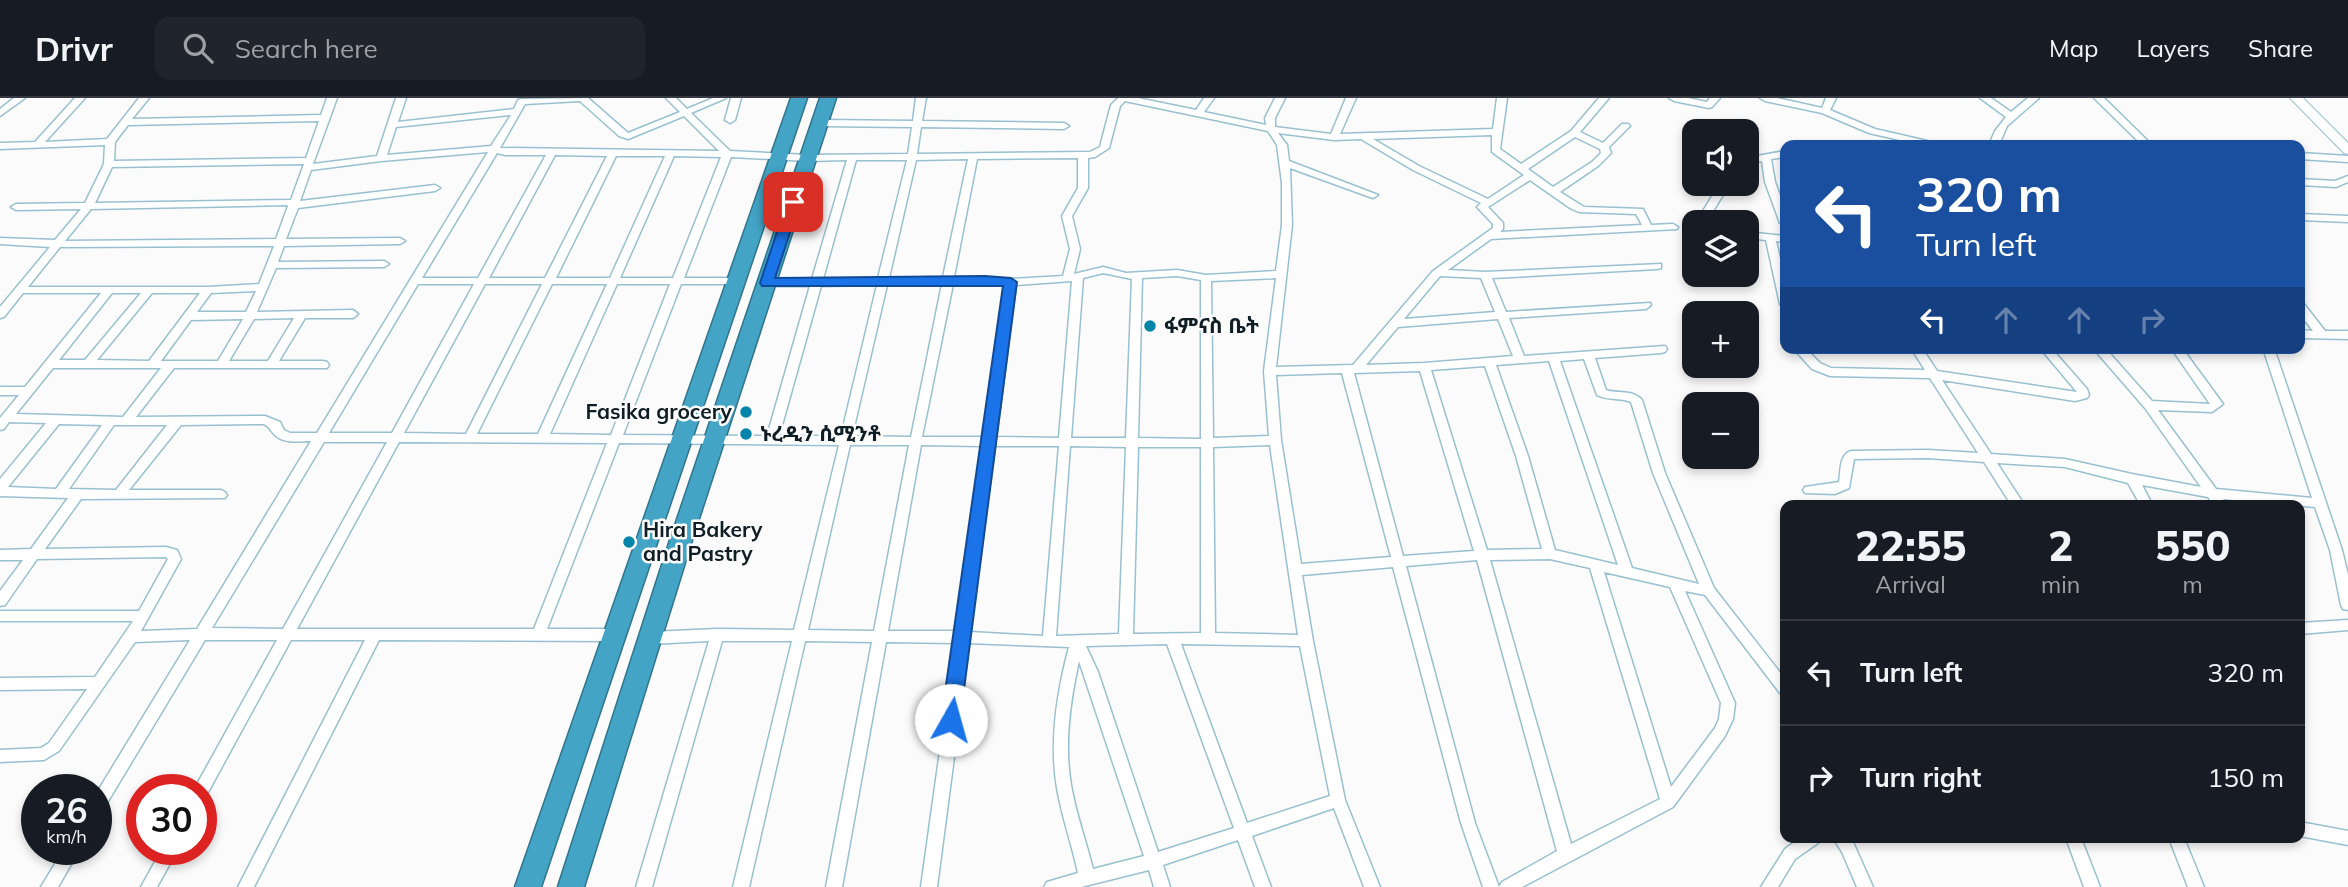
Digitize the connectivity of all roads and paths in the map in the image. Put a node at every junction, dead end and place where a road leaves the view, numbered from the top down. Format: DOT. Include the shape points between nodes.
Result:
graph roads {
  1 [pos="20,98"];
  2 [pos="80,98"];
  3 [pos="144,98"];
  4 [pos="332,98"];
  5 [pos="401,98"];
  6 [pos="583,98"];
  7 [pos="671,98"];
  8 [pos="721,98"];
  9 [pos="736,98"];
  10 [pos="799,98"];
  11 [pos="828,98"];
  12 [pos="921,98"];
  13 [pos="1124,98"];
  14 [pos="1209,98"];
  15 [pos="1280,98"];
  16 [pos="1351,98"];
  17 [pos="1502,98"];
  18 [pos="1604,98"];
  19 [pos="1674,98"];
  20 [pos="1715,98"];
  21 [pos="1765,98"];
  22 [pos="1831,98"];
  23 [pos="1985,98"];
  24 [pos="2035,98"];
  25 [pos="2099,98"];
  26 [pos="2296,98"];
  27 [pos="1146,100"];
  28 [pos="519,104"];
  29 [pos="1825,111"];
  30 [pos="1200,112"];
  31 [pos="0,113"];
  32 [pos="688,113"];
  33 [pos="2011,116"];
  34 [pos="325,118"];
  35 [pos="730,120"];
  36 [pos="125,122"];
  37 [pos="820,123"];
  38 [pos="393,125"];
  39 [pos="916,125"];
  40 [pos="1064,126"];
  41 [pos="1625,126"];
  42 [pos="1271,129"];
  43 [pos="1872,131"];
  44 [pos="1499,132"];
  45 [pos="1574,133"];
  46 [pos="1334,137"];
  47 [pos="1364,138"];
  48 [pos="1875,140"];
  49 [pos="1911,140"];
  50 [pos="1997,140"];
  51 [pos="2142,140"];
  52 [pos="110,142"];
  53 [pos="39,143"];
  54 [pos="0,146"];
  55 [pos="1604,147"];
  56 [pos="495,149"];
  57 [pos="2348,150"];
  58 [pos="552,153"];
  59 [pos="612,153"];
  60 [pos="671,153"];
  61 [pos="727,154"];
  62 [pos="1083,155"];
  63 [pos="1780,155"];
  64 [pos="780,156"];
  65 [pos="2305,156"];
  66 [pos="912,157"];
  67 [pos="973,157"];
  68 [pos="1766,157"];
  69 [pos="381,158"];
  70 [pos="808,158"];
  71 [pos="852,158"];
  72 [pos="1759,158"];
  73 [pos="2348,159"];
  74 [pos="1286,163"];
  75 [pos="110,164"];
  76 [pos="308,164"];
  77 [pos="1525,173"];
  78 [pos="2344,181"];
  79 [pos="2305,182"];
  80 [pos="435,188"];
  81 [pos="1553,192"];
  82 [pos="1373,195"];
  83 [pos="2348,195"];
  84 [pos="1489,203"];
  85 [pos="89,205"];
  86 [pos="295,205"];
  87 [pos="16,207"];
  88 [pos="1780,209"];
  89 [pos="2305,217"];
  90 [pos="2348,219"];
  91 [pos="1673,227"];
  92 [pos="1648,228"];
  93 [pos="1489,236"];
  94 [pos="1759,236"];
  95 [pos="1770,237"];
  96 [pos="1780,238"];
  97 [pos="0,241"];
  98 [pos="400,241"];
  99 [pos="61,242"];
  100 [pos="281,242"];
  101 [pos="384,264"];
  102 [pos="272,265"];
  103 [pos="1657,266"];
  104 [pos="1437,273"];
  105 [pos="1280,274"];
  106 [pos="1485,275"];
  107 [pos="1137,276"];
  108 [pos="1072,277"];
  109 [pos="1206,278"];
  110 [pos="415,281"];
  111 [pos="736,281"];
  112 [pos="950,281"];
  113 [pos="480,282"];
  114 [pos="547,282"];
  115 [pos="613,282"];
  116 [pos="677,282"];
  117 [pos="882,282"];
  118 [pos="1011,282"];
  119 [pos="1780,282"];
  120 [pos="766,283"];
  121 [pos="815,283"];
  122 [pos="262,287"];
  123 [pos="110,289"];
  124 [pos="150,289"];
  125 [pos="20,290"];
  126 [pos="208,290"];
  127 [pos="1646,305"];
  128 [pos="2305,313"];
  129 [pos="0,314"];
  130 [pos="353,314"];
  131 [pos="187,316"];
  132 [pos="250,316"];
  133 [pos="301,316"];
  134 [pos="1501,316"];
  135 [pos="1396,323"];
  136 [pos="2305,334"];
  137 [pos="2322,334"];
  138 [pos="2348,335"];
  139 [pos="1661,349"];
  140 [pos="1588,354"];
  141 [pos="1804,354"];
  142 [pos="1920,354"];
  143 [pos="2050,354"];
  144 [pos="2103,354"];
  145 [pos="2180,354"];
  146 [pos="2270,354"];
  147 [pos="1553,357"];
  148 [pos="1520,359"];
  149 [pos="1489,361"];
  150 [pos="50,364"];
  151 [pos="88,364"];
  152 [pos="152,364"];
  153 [pos="170,365"];
  154 [pos="221,365"];
  155 [pos="271,365"];
  156 [pos="323,365"];
  157 [pos="1424,367"];
  158 [pos="1351,370"];
  159 [pos="1270,372"];
  160 [pos="1932,374"];
  161 [pos="0,391"];
  162 [pos="27,391"];
  163 [pos="2149,405"];
  164 [pos="55,420"];
  165 [pos="111,421"];
  166 [pos="126,421"];
  167 [pos="177,421"];
  168 [pos="3,422"];
  169 [pos="320,437"];
  170 [pos="543,438"];
  171 [pos="615,438"];
  172 [pos="394,439"];
  173 [pos="469,439"];
  174 [pos="772,439"];
  175 [pos="916,439"];
  176 [pos="682,440"];
  177 [pos="716,440"];
  178 [pos="845,440"];
  179 [pos="1275,440"];
  180 [pos="988,442"];
  181 [pos="1066,442"];
  182 [pos="1132,442"];
  183 [pos="1206,443"];
  184 [pos="1986,457"];
  185 [pos="2132,480"];
  186 [pos="1809,490"];
  187 [pos="2,493"];
  188 [pos="59,493"];
  189 [pos="78,494"];
  190 [pos="119,494"];
  191 [pos="221,495"];
  192 [pos="2015,500"];
  193 [pos="2144,500"];
  194 [pos="2218,500"];
  195 [pos="2305,503"];
  196 [pos="2319,503"];
  197 [pos="2342,552"];
  198 [pos="1550,554"];
  199 [pos="0,555"];
  200 [pos="1482,555"];
  201 [pos="32,556"];
  202 [pos="1396,562"];
  203 [pos="1596,566"];
  204 [pos="1295,570"];
  205 [pos="1627,572"];
  206 [pos="1676,584"];
  207 [pos="1709,591"];
  208 [pos="0,601"];
  209 [pos="2348,606"];
  210 [pos="0,616"];
  211 [pos="144,616"];
  212 [pos="2348,625"];
  213 [pos="2305,629"];
  214 [pos="287,633"];
  215 [pos="202,634"];
  216 [pos="375,634"];
  217 [pos="538,635"];
  218 [pos="613,635"];
  219 [pos="717,635"];
  220 [pos="798,636"];
  221 [pos="131,637"];
  222 [pos="961,637"];
  223 [pos="650,638"];
  224 [pos="880,638"];
  225 [pos="1126,638"];
  226 [pos="1172,638"];
  227 [pos="1208,639"];
  228 [pos="1306,641"];
  229 [pos="1049,642"];
  230 [pos="1077,642"];
  231 [pos="97,683"];
  232 [pos="1780,683"];
  233 [pos="0,684"];
  234 [pos="0,756"];
  235 [pos="210,774"];
  236 [pos="112,782"];
  237 [pos="1338,800"];
  238 [pos="1668,803"];
  239 [pos="2305,830"];
  240 [pos="1243,831"];
  241 [pos="2348,838"];
  242 [pos="1806,843"];
  243 [pos="1844,843"];
  244 [pos="2075,843"];
  245 [pos="2178,843"];
  246 [pos="1566,854"];
  247 [pos="1154,861"];
  248 [pos="62,865"];
  249 [pos="161,865"];
  250 [pos="1087,877"];
  251 [pos="49,887"];
  252 [pos="149,887"];
  253 [pos="246,887"];
  254 [pos="528,887"];
  255 [pos="571,887"];
  256 [pos="644,887"];
  257 [pos="741,887"];
  258 [pos="834,887"];
  259 [pos="929,887"];
  260 [pos="1052,887"];
  261 [pos="1162,887"];
  262 [pos="1263,887"];
  263 [pos="1372,887"];
  264 [pos="1491,887"];
  265 [pos="1507,887"];
  266 [pos="1769,887"];
  267 [pos="1865,887"];
  268 [pos="2092,887"];
  269 [pos="2196,887"];
  1 -- 31 [label="street"];
  2 -- 53 [label="street"];
  3 -- 36 [label="street"];
  4 -- 34 [label="street"];
  5 -- 38 [label="street"];
  6 -- 28 [label="street"];
  6 -- 32 [label="street" via="628,136"];
  7 -- 32 [label="street"];
  8 -- 32 [label="street"];
  9 -- 35 [label="street"];
  10 -- 64 [label="highway"];
  11 -- 37 [label="highway"];
  12 -- 39 [label="street"];
  13 -- 27 [label="street"];
  13 -- 62 [label="street" via="1116,105 1104,148"];
  14 -- 30 [label="street"];
  15 -- 42 [label="street" via="1270,118"];
  16 -- 46 [label="street"];
  17 -- 44 [label="street"];
  18 -- 45 [label="street"];
  19 -- 20 [label="street" via="1709,105"];
  21 -- 29 [label="street"];
  22 -- 29 [label="street"];
  23 -- 33 [label="street"];
  24 -- 33 [label="street"];
  25 -- 51 [label="street"];
  26 -- 57 [label="street"];
  27 -- 30 [label="street"];
  28 -- 38 [label="street"];
  28 -- 56 [label="street"];
  29 -- 43 [label="street"];
  30 -- 42 [label="street"];
  32 -- 61 [label="street"];
  33 -- 50 [label="street"];
  34 -- 36 [label="street"];
  34 -- 76 [label="street"];
  36 -- 52 [label="street"];
  37 -- 39 [label="street"];
  37 -- 70 [label="highway"];
  38 -- 69 [label="street"];
  39 -- 40 [label="street"];
  39 -- 66 [label="street"];
  41 -- 55 [label="street"];
  42 -- 46 [label="street"];
  42 -- 74 [label="street" via="1282,145"];
  43 -- 48 [label="street"];
  43 -- 49 [label="street"];
  44 -- 47 [label="street"];
  44 -- 77 [label="street" via="1495,150"];
  45 -- 55 [label="street"];
  45 -- 77 [label="street"];
  46 -- 47 [label="street"];
  47 -- 84 [label="street"];
  52 -- 53 [label="street"];
  52 -- 75 [label="street"];
  53 -- 54 [label="street"];
  55 -- 81 [label="street" via="1606,153 1595,164"];
  56 -- 58 [label="street"];
  56 -- 69 [label="street"];
  56 -- 110 [label="street"];
  58 -- 59 [label="street"];
  58 -- 113 [label="street"];
  59 -- 60 [label="street"];
  59 -- 114 [label="street"];
  60 -- 61 [label="street"];
  60 -- 115 [label="street"];
  61 -- 64 [label="street"];
  61 -- 116 [label="street"];
  62 -- 67 [label="street"];
  62 -- 108 [label="street" via="1083,188 1067,216 1075,249"];
  63 -- 68 [label="street"];
  64 -- 70 [label="street"];
  64 -- 111 [label="highway"];
  65 -- 73 [label="street"];
  66 -- 67 [label="street"];
  66 -- 71 [label="street"];
  66 -- 117 [label="street"];
  67 -- 112 [label="street"];
  68 -- 72 [label="street"];
  68 -- 88 [label="street"];
  69 -- 76 [label="street"];
  70 -- 71 [label="street"];
  70 -- 120 [label="highway"];
  71 -- 121 [label="street"];
  74 -- 82 [label="street"];
  74 -- 105 [label="street" via="1287,225"];
  75 -- 76 [label="street"];
  75 -- 85 [label="street"];
  76 -- 86 [label="street"];
  77 -- 81 [label="street"];
  77 -- 84 [label="street"];
  78 -- 79 [label="street"];
  78 -- 83 [label="street"];
  80 -- 86 [label="street"];
  81 -- 92 [label="street" via="1583,210 1639,211"];
  84 -- 93 [label="street" via="1482,209 1498,229"];
  85 -- 86 [label="street"];
  85 -- 87 [label="street"];
  85 -- 99 [label="street"];
  86 -- 100 [label="street"];
  89 -- 90 [label="street"];
  91 -- 92 [label="street"];
  92 -- 93 [label="street"];
  93 -- 104 [label="street"];
  94 -- 95 [label="street"];
  95 -- 96 [label="street"];
  95 -- 119 [label="street"];
  97 -- 99 [label="street"];
  98 -- 100 [label="street"];
  99 -- 100 [label="street"];
  99 -- 125 [label="street"];
  100 -- 102 [label="street"];
  101 -- 102 [label="street"];
  102 -- 122 [label="street"];
  103 -- 106 [label="street"];
  104 -- 106 [label="street"];
  104 -- 135 [label="street"];
  105 -- 109 [label="street"];
  105 -- 159 [label="street"];
  106 -- 134 [label="street"];
  107 -- 108 [label="street" via="1103,270"];
  107 -- 109 [label="street" via="1177,273"];
  107 -- 182 [label="street"];
  108 -- 118 [label="street"];
  108 -- 181 [label="street"];
  109 -- 183 [label="street"];
  110 -- 113 [label="street"];
  110 -- 169 [label="street"];
  111 -- 116 [label="street"];
  111 -- 176 [label="highway"];
  112 -- 117 [label="street"];
  112 -- 118 [label="street"];
  112 -- 175 [label="street"];
  113 -- 114 [label="street"];
  113 -- 172 [label="street"];
  114 -- 115 [label="street"];
  114 -- 173 [label="street"];
  115 -- 116 [label="street"];
  115 -- 170 [label="street"];
  116 -- 171 [label="street"];
  117 -- 121 [label="street"];
  117 -- 178 [label="street"];
  118 -- 180 [label="street"];
  120 -- 121 [label="street"];
  120 -- 177 [label="highway"];
  121 -- 174 [label="street"];
  122 -- 126 [label="street"];
  122 -- 132 [label="street"];
  123 -- 124 [label="street"];
  123 -- 125 [label="street"];
  123 -- 150 [label="street"];
  124 -- 126 [label="street"];
  124 -- 151 [label="street"];
  125 -- 129 [label="street"];
  126 -- 131 [label="street"];
  127 -- 134 [label="street"];
  128 -- 137 [label="street"];
  130 -- 133 [label="street"];
  131 -- 132 [label="street"];
  131 -- 152 [label="street"];
  132 -- 133 [label="street"];
  132 -- 154 [label="street"];
  133 -- 155 [label="street"];
  134 -- 135 [label="street"];
  134 -- 148 [label="street"];
  135 -- 158 [label="street"];
  136 -- 137 [label="street"];
  137 -- 138 [label="street"];
  139 -- 140 [label="street"];
  140 -- 147 [label="street"];
  140 -- 207 [label="street" via="1601,391 1636,400 1659,473"];
  141 -- 160 [label="street" via="1830,372"];
  142 -- 160 [label="street"];
  143 -- 160 [label="street" via="2083,395"];
  144 -- 163 [label="street"];
  145 -- 163 [label="street" via="2217,404 2212,408"];
  146 -- 196 [label="street"];
  147 -- 148 [label="street"];
  147 -- 205 [label="street"];
  148 -- 149 [label="street"];
  149 -- 157 [label="street"];
  149 -- 198 [label="street"];
  150 -- 151 [label="street"];
  150 -- 162 [label="street"];
  151 -- 152 [label="street"];
  152 -- 153 [label="street"];
  153 -- 154 [label="street"];
  153 -- 166 [label="street"];
  154 -- 155 [label="street"];
  155 -- 156 [label="street"];
  157 -- 158 [label="street"];
  157 -- 200 [label="street"];
  158 -- 159 [label="street"];
  158 -- 202 [label="street"];
  159 -- 179 [label="street"];
  160 -- 184 [label="street"];
  161 -- 162 [label="street"];
  162 -- 168 [label="street"];
  163 -- 194 [label="street"];
  164 -- 165 [label="street"];
  164 -- 168 [label="street"];
  164 -- 187 [label="street"];
  165 -- 166 [label="street"];
  165 -- 188 [label="street"];
  166 -- 167 [label="street"];
  167 -- 169 [label="street" via="265,421 289,437"];
  167 -- 190 [label="street"];
  169 -- 172 [label="street"];
  169 -- 215 [label="street"];
  170 -- 171 [label="street"];
  170 -- 173 [label="street"];
  171 -- 176 [label="street"];
  171 -- 217 [label="street"];
  172 -- 173 [label="street"];
  172 -- 214 [label="street"];
  174 -- 177 [label="street"];
  174 -- 178 [label="street"];
  175 -- 178 [label="street"];
  175 -- 180 [label="street"];
  175 -- 224 [label="street"];
  176 -- 177 [label="street"];
  176 -- 218 [label="highway"];
  177 -- 223 [label="highway"];
  178 -- 220 [label="street"];
  179 -- 183 [label="street"];
  179 -- 204 [label="street"];
  180 -- 181 [label="street"];
  180 -- 222 [label="street"];
  181 -- 182 [label="street"];
  181 -- 229 [label="street"];
  182 -- 183 [label="street"];
  182 -- 225 [label="street"];
  183 -- 227 [label="street"];
  184 -- 185 [label="street" via="2065,463"];
  184 -- 186 [label="street" via="1858,453 1848,458 1845,485"];
  184 -- 192 [label="street"];
  185 -- 193 [label="street"];
  185 -- 194 [label="street"];
  187 -- 188 [label="street"];
  188 -- 189 [label="street"];
  189 -- 190 [label="street"];
  189 -- 201 [label="street"];
  190 -- 191 [label="street"];
  195 -- 196 [label="street"];
  196 -- 197 [label="street"];
  197 -- 209 [label="street"];
  198 -- 200 [label="street"];
  198 -- 203 [label="street"];
  199 -- 201 [label="street"];
  200 -- 202 [label="street"];
  200 -- 246 [label="street"];
  201 -- 208 [label="street"];
  201 -- 211 [label="street" via="172,554 175,558"];
  202 -- 204 [label="street"];
  202 -- 264 [label="street" via="1468,823"];
  203 -- 205 [label="street"];
  203 -- 238 [label="street"];
  204 -- 228 [label="street"];
  205 -- 206 [label="street"];
  206 -- 207 [label="street"];
  206 -- 238 [label="street" via="1728,703 1720,732"];
  207 -- 232 [label="street"];
  210 -- 211 [label="street"];
  211 -- 221 [label="street"];
  212 -- 213 [label="street"];
  214 -- 215 [label="street"];
  214 -- 216 [label="street"];
  214 -- 235 [label="street"];
  215 -- 221 [label="street"];
  215 -- 236 [label="street"];
  216 -- 217 [label="street"];
  216 -- 253 [label="street"];
  217 -- 218 [label="street"];
  218 -- 254 [label="highway"];
  219 -- 220 [label="street"];
  219 -- 223 [label="street"];
  219 -- 256 [label="street"];
  220 -- 224 [label="street"];
  220 -- 257 [label="street"];
  221 -- 231 [label="street"];
  222 -- 224 [label="street"];
  222 -- 229 [label="street"];
  222 -- 259 [label="street"];
  223 -- 255 [label="highway"];
  224 -- 258 [label="street"];
  225 -- 226 [label="street"];
  225 -- 230 [label="street"];
  226 -- 227 [label="street"];
  226 -- 240 [label="street"];
  227 -- 228 [label="street"];
  228 -- 237 [label="street"];
  229 -- 230 [label="street"];
  230 -- 247 [label="street" via="1091,671"];
  230 -- 250 [label="street" via="1067,679 1064,785"];
  231 -- 233 [label="street"];
  231 -- 234 [label="street" via="54,747 44,754"];
  237 -- 240 [label="street"];
  237 -- 263 [label="street"];
  238 -- 246 [label="street"];
  239 -- 241 [label="street"];
  240 -- 247 [label="street"];
  240 -- 262 [label="street"];
  242 -- 266 [label="street" via="1790,854"];
  243 -- 267 [label="street"];
  244 -- 268 [label="street"];
  245 -- 269 [label="street"];
  246 -- 265 [label="street"];
  247 -- 250 [label="street"];
  247 -- 261 [label="street"];
  248 -- 251 [label="street"];
  249 -- 252 [label="street"];
  250 -- 260 [label="street"];
}
